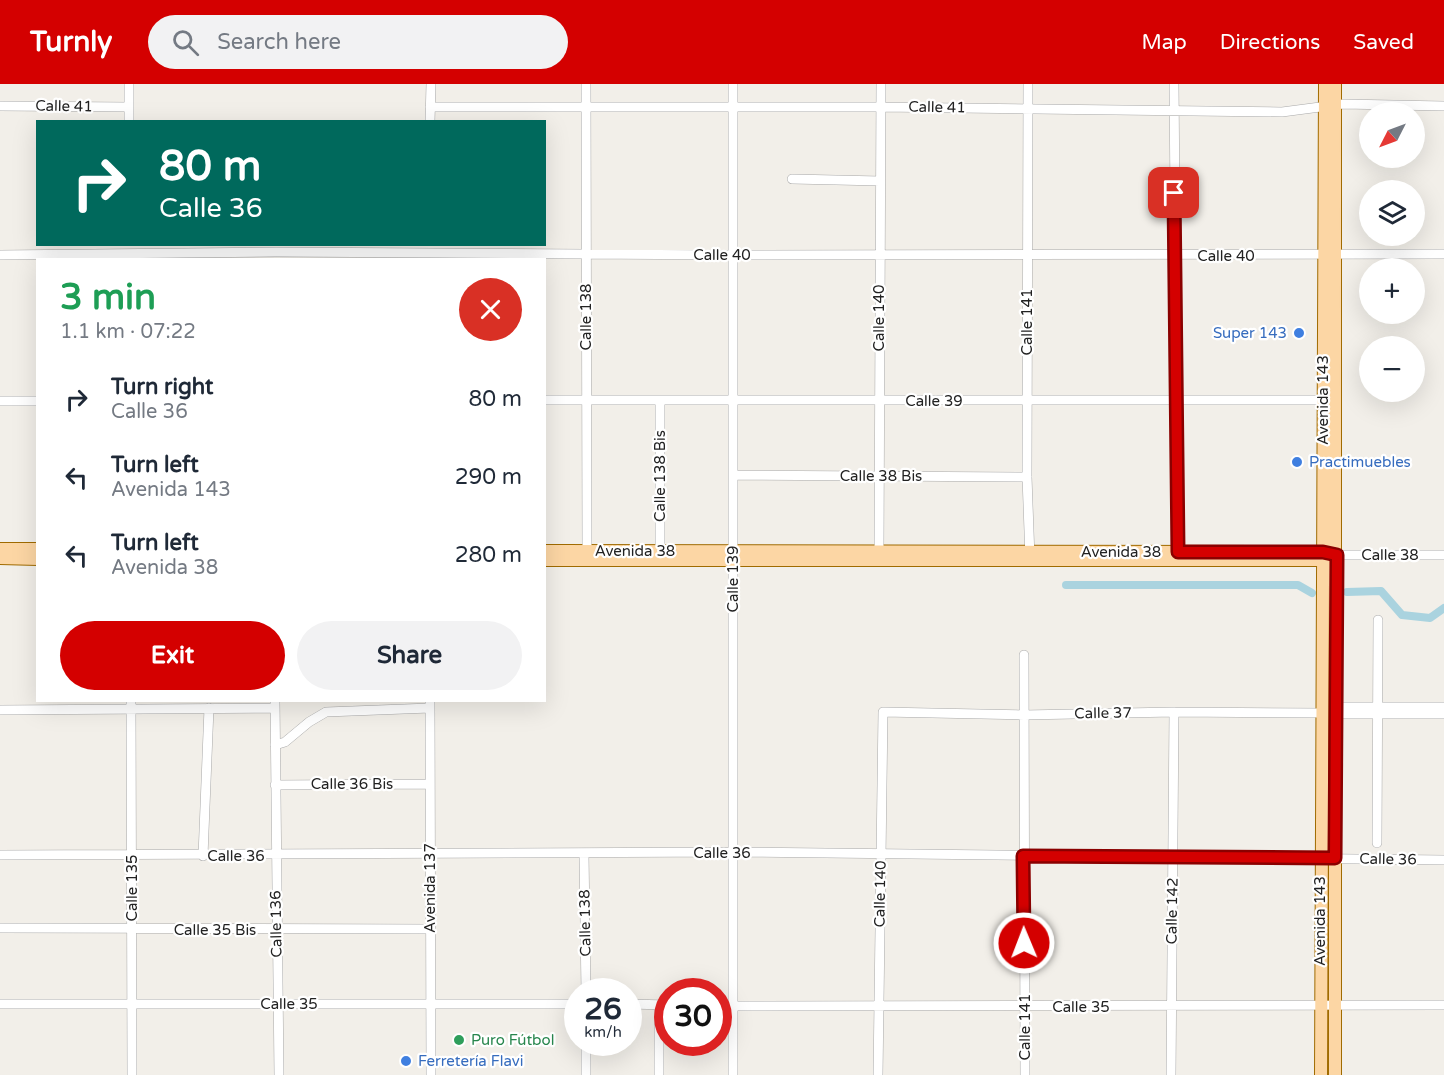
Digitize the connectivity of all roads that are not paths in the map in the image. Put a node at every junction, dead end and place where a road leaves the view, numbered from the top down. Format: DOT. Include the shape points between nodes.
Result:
graph roads {
  1 [pos="129,84"];
  2 [pos="431,84"];
  3 [pos="586,84"];
  4 [pos="733,84"];
  5 [pos="881,84"];
  6 [pos="1028,84"];
  7 [pos="1174,84"];
  8 [pos="1324,84"];
  9 [pos="1335,84"];
  10 [pos="1330,105"];
  11 [pos="0,106"];
  12 [pos="586,106"];
  13 [pos="1444,106"];
  14 [pos="129,107"];
  15 [pos="430,107"];
  16 [pos="881,107"];
  17 [pos="734,108"];
  18 [pos="1028,109"];
  19 [pos="1174,110"];
  20 [pos="129,120"];
  21 [pos="430,120"];
  22 [pos="792,179"];
  23 [pos="880,181"];
  24 [pos="129,252"];
  25 [pos="431,253"];
  26 [pos="586,254"];
  27 [pos="1444,254"];
  28 [pos="0,255"];
  29 [pos="733,255"];
  30 [pos="879,255"];
  31 [pos="1028,255"];
  32 [pos="277,256"];
  33 [pos="1174,256"];
  34 [pos="1330,256"];
  35 [pos="57,257"];
  36 [pos="585,399"];
  37 [pos="546,400"];
  38 [pos="734,400"];
  39 [pos="1323,400"];
  40 [pos="0,401"];
  41 [pos="36,401"];
  42 [pos="660,401"];
  43 [pos="879,401"];
  44 [pos="1027,401"];
  45 [pos="1174,402"];
  46 [pos="734,475"];
  47 [pos="879,475"];
  48 [pos="1027,477"];
  49 [pos="0,549"];
  50 [pos="36,549"];
  51 [pos="546,551"];
  52 [pos="587,551"];
  53 [pos="660,551"];
  54 [pos="879,551"];
  55 [pos="1178,552"];
  56 [pos="1337,555"];
  57 [pos="1444,555"];
  58 [pos="733,556"];
  59 [pos="1030,556"];
  60 [pos="1322,556"];
  61 [pos="0,558"];
  62 [pos="36,559"];
  63 [pos="546,560"];
  64 [pos="1378,620"];
  65 [pos="1024,655"];
  66 [pos="131,704"];
  67 [pos="275,704"];
  68 [pos="430,704"];
  69 [pos="1444,707"];
  70 [pos="209,708"];
  71 [pos="0,710"];
  72 [pos="1376,711"];
  73 [pos="884,712"];
  74 [pos="1174,712"];
  75 [pos="1331,712"];
  76 [pos="1444,714"];
  77 [pos="1024,715"];
  78 [pos="275,745"];
  79 [pos="275,784"];
  80 [pos="430,784"];
  81 [pos="1377,843"];
  82 [pos="733,852"];
  83 [pos="429,854"];
  84 [pos="584,854"];
  85 [pos="0,855"];
  86 [pos="880,855"];
  87 [pos="203,856"];
  88 [pos="275,856"];
  89 [pos="1023,856"];
  90 [pos="132,857"];
  91 [pos="1320,857"];
  92 [pos="1173,858"];
  93 [pos="1335,858"];
  94 [pos="1444,860"];
  95 [pos="0,927"];
  96 [pos="430,929"];
  97 [pos="132,930"];
  98 [pos="277,930"];
  99 [pos="586,978"];
  100 [pos="431,1003"];
  101 [pos="0,1004"];
  102 [pos="132,1004"];
  103 [pos="564,1004"];
  104 [pos="278,1005"];
  105 [pos="878,1005"];
  106 [pos="1335,1005"];
  107 [pos="1444,1005"];
  108 [pos="734,1006"];
  109 [pos="1171,1006"];
  110 [pos="1025,1007"];
  111 [pos="1321,1007"];
  112 [pos="586,1056"];
  113 [pos="660,1056"];
  114 [pos="132,1075"];
  115 [pos="279,1075"];
  116 [pos="431,1075"];
  117 [pos="586,1075"];
  118 [pos="659,1075"];
  119 [pos="733,1075"];
  120 [pos="878,1075"];
  121 [pos="1024,1075"];
  122 [pos="1171,1075"];
  123 [pos="1321,1075"];
  124 [pos="1335,1075"];
  1 -- 14 [label="street"];
  2 -- 15 [label="street"];
  3 -- 12 [label="street, Calle 138"];
  4 -- 17 [label="street, Calle 139"];
  5 -- 16 [label="street, Calle 140"];
  6 -- 18 [label="street, Calle 141"];
  7 -- 19 [label="street"];
  8 -- 10 [label="main road, Avenida 143"];
  9 -- 10 [label="main road, Avenida 143"];
  10 -- 13 [label="street, Calle 41"];
  10 -- 19 [label="street, Calle 41" via="1282,112"];
  10 -- 34 [label="main road, Avenida 143"];
  11 -- 14 [label="street, Calle 41"];
  12 -- 15 [label="street, Calle 41"];
  12 -- 17 [label="street, Calle 41"];
  12 -- 26 [label="street, Calle 138"];
  14 -- 20 [label="street"];
  15 -- 21 [label="street"];
  16 -- 17 [label="street, Calle 41"];
  16 -- 18 [label="street, Calle 41"];
  16 -- 23 [label="street, Calle 140"];
  17 -- 29 [label="street, Calle 139"];
  18 -- 19 [label="street, Calle 41"];
  18 -- 31 [label="street, Calle 141"];
  19 -- 33 [label="street"];
  22 -- 23 [label="street"];
  23 -- 30 [label="street, Calle 140"];
  24 -- 32 [label="street, Calle 40"];
  24 -- 35 [label="street, Calle 40"];
  25 -- 26 [label="street, Calle 40"];
  25 -- 32 [label="street, Calle 40"];
  26 -- 29 [label="street, Calle 40"];
  26 -- 36 [label="street, Calle 138"];
  27 -- 34 [label="street, Calle 40"];
  28 -- 35 [label="street, Calle 40"];
  29 -- 30 [label="street, Calle 40"];
  29 -- 38 [label="street, Calle 139"];
  30 -- 31 [label="street, Calle 40"];
  30 -- 43 [label="street, Calle 140"];
  31 -- 33 [label="street, Calle 40"];
  31 -- 44 [label="street, Calle 141"];
  33 -- 34 [label="street, Calle 40"];
  33 -- 45 [label="street"];
  34 -- 39 [label="main road, Avenida 143"];
  34 -- 56 [label="main road, Avenida 143"];
  36 -- 37 [label="street, Calle 39"];
  36 -- 42 [label="street, Calle 39"];
  36 -- 52 [label="street, Calle 138"];
  38 -- 42 [label="street, Calle 39"];
  38 -- 43 [label="street, Calle 39"];
  38 -- 46 [label="street, Calle 139"];
  39 -- 45 [label="street, Calle 39"];
  39 -- 60 [label="main road, Avenida 143"];
  40 -- 41 [label="street"];
  42 -- 53 [label="street, Calle 138 Bis"];
  43 -- 44 [label="street, Calle 39"];
  43 -- 47 [label="street, Calle 140"];
  44 -- 45 [label="street, Calle 39"];
  44 -- 48 [label="street, Calle 141"];
  45 -- 55 [label="street"];
  46 -- 47 [label="street, Calle 38 Bis"];
  46 -- 58 [label="street, Calle 139"];
  47 -- 48 [label="street, Calle 38 Bis"];
  47 -- 54 [label="street, Calle 140"];
  48 -- 59 [label="street, Calle 141"];
  49 -- 50 [label="main road"];
  51 -- 52 [label="main road, Avenida 38"];
  52 -- 53 [label="main road, Avenida 38"];
  53 -- 58 [label="main road, Avenida 38"];
  54 -- 58 [label="main road, Avenida 38"];
  54 -- 59 [label="main road, Avenida 38"];
  55 -- 59 [label="main road, Avenida 38"];
  55 -- 60 [label="main road, Avenida 38"];
  56 -- 57 [label="street, Calle 38"];
  56 -- 60 [label="main road, Avenida 38"];
  56 -- 75 [label="main road, Avenida 143"];
  58 -- 59 [label="main road, Avenida 38"];
  58 -- 63 [label="main road, Avenida 38"];
  58 -- 82 [label="street, Calle 139"];
  59 -- 60 [label="main road, Avenida 38"];
  60 -- 75 [label="main road, Avenida 143"];
  61 -- 62 [label="main road"];
  64 -- 72 [label="street"];
  65 -- 77 [label="street, Calle 141"];
  66 -- 70 [label="street"];
  66 -- 71 [label="street"];
  66 -- 90 [label="street, Calle 135"];
  67 -- 70 [label="street"];
  67 -- 78 [label="street, Calle 136"];
  68 -- 78 [label="street" via="326,711 285,742"];
  68 -- 80 [label="street, Avenida 137"];
  69 -- 72 [label="street"];
  70 -- 87 [label="street"];
  72 -- 75 [label="street, Calle 37"];
  72 -- 76 [label="street"];
  72 -- 81 [label="street"];
  73 -- 77 [label="street, Calle 37"];
  73 -- 86 [label="street, Calle 140"];
  74 -- 75 [label="street, Calle 37"];
  74 -- 77 [label="street, Calle 37"];
  74 -- 92 [label="street, Calle 142"];
  75 -- 91 [label="main road, Avenida 143"];
  75 -- 93 [label="main road, Avenida 143"];
  77 -- 89 [label="street, Calle 141"];
  78 -- 79 [label="street, Calle 136"];
  79 -- 80 [label="street, Calle 36 Bis"];
  79 -- 88 [label="street, Calle 136"];
  80 -- 83 [label="street, Avenida 137"];
  82 -- 84 [label="street, Calle 36"];
  82 -- 86 [label="street, Calle 36"];
  82 -- 108 [label="street, Calle 139"];
  83 -- 84 [label="street, Calle 36"];
  83 -- 88 [label="street, Calle 36"];
  83 -- 96 [label="street, Avenida 137"];
  84 -- 99 [label="street, Calle 138"];
  85 -- 90 [label="street, Calle 36"];
  86 -- 89 [label="street, Calle 36"];
  86 -- 105 [label="street, Calle 140"];
  87 -- 88 [label="street, Calle 36"];
  87 -- 90 [label="street, Calle 36"];
  88 -- 98 [label="street, Calle 136"];
  89 -- 92 [label="street, Calle 36"];
  89 -- 110 [label="street, Calle 141"];
  90 -- 97 [label="street, Calle 135"];
  91 -- 92 [label="street, Calle 36"];
  91 -- 93 [label="street, Calle 36"];
  91 -- 111 [label="main road, Avenida 143"];
  92 -- 109 [label="street, Calle 142"];
  93 -- 94 [label="street, Calle 36"];
  93 -- 106 [label="main road, Avenida 143"];
  95 -- 97 [label="street, Calle 35 Bis"];
  96 -- 98 [label="street, Calle 35 Bis"];
  96 -- 100 [label="street, Avenida 137"];
  97 -- 98 [label="street, Calle 35 Bis"];
  97 -- 102 [label="street, Calle 135"];
  98 -- 104 [label="street, Calle 136"];
  100 -- 103 [label="street, Calle 35"];
  100 -- 104 [label="street, Calle 35"];
  100 -- 116 [label="street, Avenida 137"];
  101 -- 102 [label="street, Calle 35"];
  102 -- 104 [label="street, Calle 35"];
  102 -- 114 [label="street, Calle 135"];
  104 -- 115 [label="street, Calle 136"];
  105 -- 108 [label="street, Calle 35"];
  105 -- 110 [label="street, Calle 35"];
  105 -- 120 [label="street, Calle 140"];
  106 -- 107 [label="street, Calle 35"];
  106 -- 111 [label="street, Calle 35"];
  106 -- 124 [label="main road, Avenida 143"];
  108 -- 119 [label="street, Calle 139"];
  109 -- 110 [label="street, Calle 35"];
  109 -- 111 [label="street, Calle 35"];
  109 -- 122 [label="street, Calle 142"];
  110 -- 121 [label="street, Calle 141"];
  111 -- 123 [label="main road, Avenida 143"];
  112 -- 117 [label="street"];
  113 -- 118 [label="street"];
}
